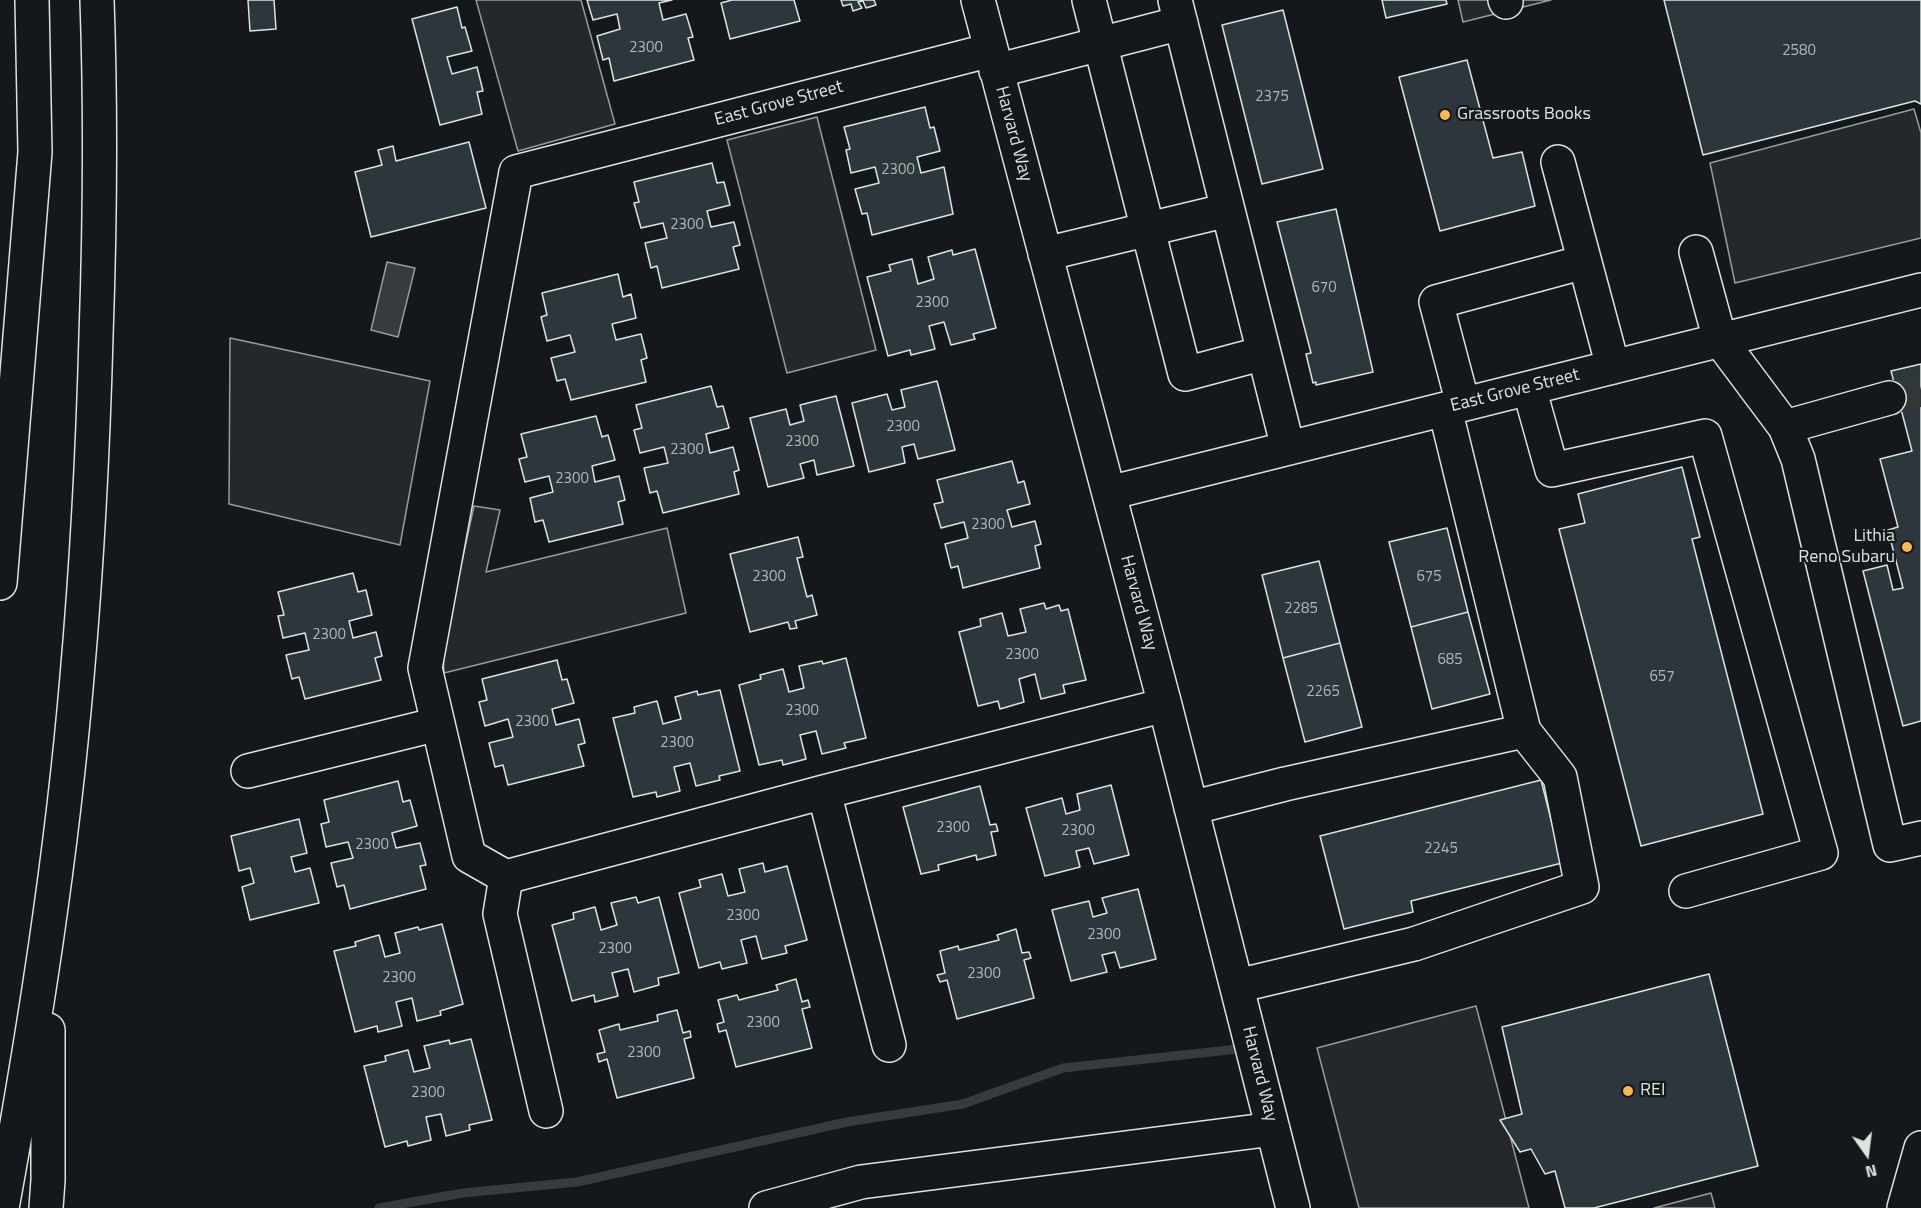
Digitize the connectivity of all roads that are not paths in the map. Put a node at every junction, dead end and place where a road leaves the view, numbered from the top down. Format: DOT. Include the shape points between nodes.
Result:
graph roads {
  1 [pos="32,0"];
  2 [pos="97,0"];
  3 [pos="978,0"];
  4 [pos="1089,0"];
  5 [pos="1178,11"];
  6 [pos="1100,42"];
  7 [pos="994,60"];
  8 [pos="1558,162"];
  9 [pos="1228,210"];
  10 [pos="1148,230"];
  11 [pos="1696,252"];
  12 [pos="1046,254"];
  13 [pos="1584,262"];
  14 [pos="1921,291"];
  15 [pos="1720,340"];
  16 [pos="1264,353"];
  17 [pos="1613,367"];
  18 [pos="1529,388"];
  19 [pos="1889,398"];
  20 [pos="1454,407"];
  21 [pos="1785,427"];
  22 [pos="1288,448"];
  23 [pos="1109,492"];
  24 [pos="0,583"];
  25 [pos="1165,705"];
  26 [pos="438,724"];
  27 [pos="1524,731"];
  28 [pos="248,771"];
  29 [pos="824,792"];
  30 [pos="1191,808"];
  31 [pos="1921,838"];
  32 [pos="506,877"];
  33 [pos="1686,891"];
  34 [pos="48,930"];
  35 [pos="1237,986"];
  36 [pos="889,1045"];
  37 [pos="546,1111"];
  38 [pos="1274,1129"];
  39 [pos="1921,1148"];
  40 [pos="2,1208"];
  41 [pos="46,1208"];
  42 [pos="766,1208"];
  43 [pos="1293,1208"];
  44 [pos="1904,1208"];
  1 -- 24 [label="main road" via="34,152"];
  2 -- 34 [label="main road" via="98,260 90,484 77,677"];
  3 -- 7 [label="main road, Harvard Way"];
  4 -- 6 [label="main road"];
  5 -- 6 [label="main road, East Grove Street"];
  5 -- 9 [label="main road"];
  6 -- 7 [label="main road, East Grove Street"];
  6 -- 10 [label="main road"];
  7 -- 12 [label="main road, Harvard Way"];
  7 -- 26 [label="main road, East Grove Street" via="516,172 425,668"];
  8 -- 13 [label="main road"];
  9 -- 10 [label="main road"];
  9 -- 16 [label="main road"];
  10 -- 12 [label="main road"];
  10 -- 16 [label="main road" via="1185,374"];
  11 -- 15 [label="main road"];
  12 -- 23 [label="main road, Harvard Way"];
  13 -- 17 [label="main road"];
  13 -- 20 [label="main road" via="1436,302"];
  14 -- 15 [label="main road, East Grove Street"];
  15 -- 17 [label="main road, East Grove Street"];
  15 -- 21 [label="main road"];
  16 -- 22 [label="main road"];
  17 -- 18 [label="main road, East Grove Street"];
  18 -- 20 [label="main road, East Grove Street"];
  18 -- 33 [label="main road" via="1552,470 1705,436 1821,853"];
  19 -- 21 [label="main road"];
  20 -- 22 [label="main road, East Grove Street"];
  20 -- 27 [label="main road"];
  21 -- 31 [label="main road" via="1798,459 1890,845"];
  22 -- 23 [label="main road, East Grove Street"];
  23 -- 25 [label="main road, Harvard Way"];
  25 -- 29 [label="main road"];
  25 -- 30 [label="main road, Harvard Way"];
  26 -- 28 [label="main road"];
  26 -- 32 [label="main road" via="469,856"];
  27 -- 30 [label="main road"];
  27 -- 35 [label="main road" via="1560,777 1582,887 1414,944"];
  29 -- 32 [label="main road"];
  29 -- 36 [label="main road"];
  30 -- 35 [label="main road, Harvard Way"];
  32 -- 37 [label="main road" via="500,914"];
  34 -- 40 [label="main road"];
  34 -- 41 [label="main road"];
  35 -- 38 [label="main road, Harvard Way"];
  38 -- 42 [label="main road" via="861,1182"];
  38 -- 43 [label="main road, Harvard Way"];
  39 -- 44 [label="main road"];
}
